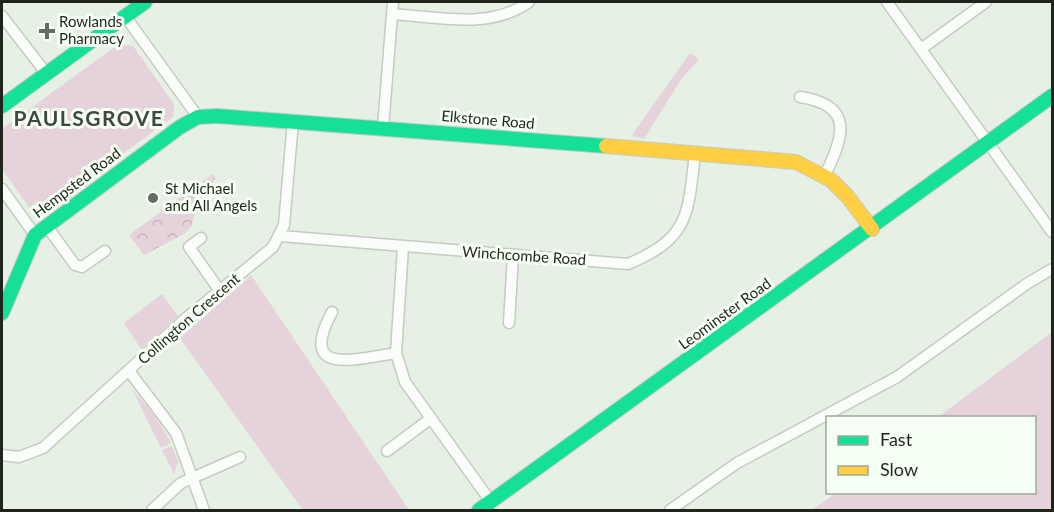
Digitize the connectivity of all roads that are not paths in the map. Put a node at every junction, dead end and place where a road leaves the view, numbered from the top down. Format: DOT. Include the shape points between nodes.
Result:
graph roads {
  1 [pos="145,2"];
  2 [pos="393,2"];
  3 [pos="529,2"];
  4 [pos="887,2"];
  5 [pos="986,2"];
  6 [pos="392,14"];
  7 [pos="2,16"];
  8 [pos="125,16"];
  9 [pos="921,49"];
  10 [pos="46,73"];
  11 [pos="1053,96"];
  12 [pos="800,98"];
  13 [pos="2,106"];
  14 [pos="198,117"];
  15 [pos="293,121"];
  16 [pos="383,128"];
  17 [pos="989,144"];
  18 [pos="695,153"];
  19 [pos="826,173"];
  20 [pos="2,189"];
  21 [pos="1051,227"];
  22 [pos="872,229"];
  23 [pos="41,230"];
  24 [pos="279,236"];
  25 [pos="201,238"];
  26 [pos="403,247"];
  27 [pos="105,251"];
  28 [pos="513,256"];
  29 [pos="1053,269"];
  30 [pos="220,291"];
  31 [pos="332,312"];
  32 [pos="2,313"];
  33 [pos="509,323"];
  34 [pos="396,353"];
  35 [pos="129,370"];
  36 [pos="430,419"];
  37 [pos="387,451"];
  38 [pos="2,455"];
  39 [pos="240,458"];
  40 [pos="192,480"];
  41 [pos="485,506"];
  42 [pos="152,510"];
  43 [pos="204,510"];
  44 [pos="670,510"];
  1 -- 8 [label="street"];
  2 -- 6 [label="street"];
  3 -- 6 [label="street" via="517,11 489,19"];
  4 -- 9 [label="street"];
  5 -- 9 [label="street"];
  6 -- 16 [label="street"];
  7 -- 10 [label="street"];
  8 -- 10 [label="street"];
  8 -- 14 [label="street"];
  9 -- 17 [label="street"];
  10 -- 13 [label="street"];
  11 -- 17 [label="street, Leominster Road"];
  12 -- 19 [label="street" via="820,100 831,107 838,119 842,137"];
  14 -- 15 [label="street, Elkstone Road"];
  14 -- 23 [label="street, Hempsted Road"];
  15 -- 16 [label="street, Elkstone Road"];
  15 -- 24 [label="street, Collington Crescent" via="284,225"];
  16 -- 18 [label="street, Elkstone Road"];
  17 -- 21 [label="street"];
  17 -- 22 [label="street, Leominster Road"];
  18 -- 19 [label="street, Elkstone Road" via="796,162"];
  18 -- 28 [label="street, Winchcombe Road" via="688,212 676,234 654,253 628,264"];
  19 -- 22 [label="street, Elkstone Road"];
  20 -- 23 [label="street"];
  22 -- 41 [label="street, Leominster Road"];
  23 -- 27 [label="street" via="75,265 82,267"];
  23 -- 32 [label="street"];
  24 -- 26 [label="street, Winchcombe Road"];
  24 -- 30 [label="street, Collington Crescent" via="273,247"];
  25 -- 30 [label="street" via="189,248"];
  26 -- 28 [label="street, Winchcombe Road"];
  26 -- 34 [label="street"];
  28 -- 33 [label="street"];
  29 -- 44 [label="street" via="897,377 727,469"];
  30 -- 35 [label="street, Collington Crescent"];
  31 -- 34 [label="street" via="321,336 321,348 327,358 337,362"];
  34 -- 36 [label="street" via="405,382"];
  35 -- 38 [label="street, Collington Crescent" via="43,448 19,457"];
  35 -- 40 [label="street" via="176,433"];
  36 -- 37 [label="street"];
  36 -- 41 [label="street"];
  39 -- 40 [label="street"];
  40 -- 42 [label="street" via="181,483"];
  40 -- 43 [label="street"];
}
